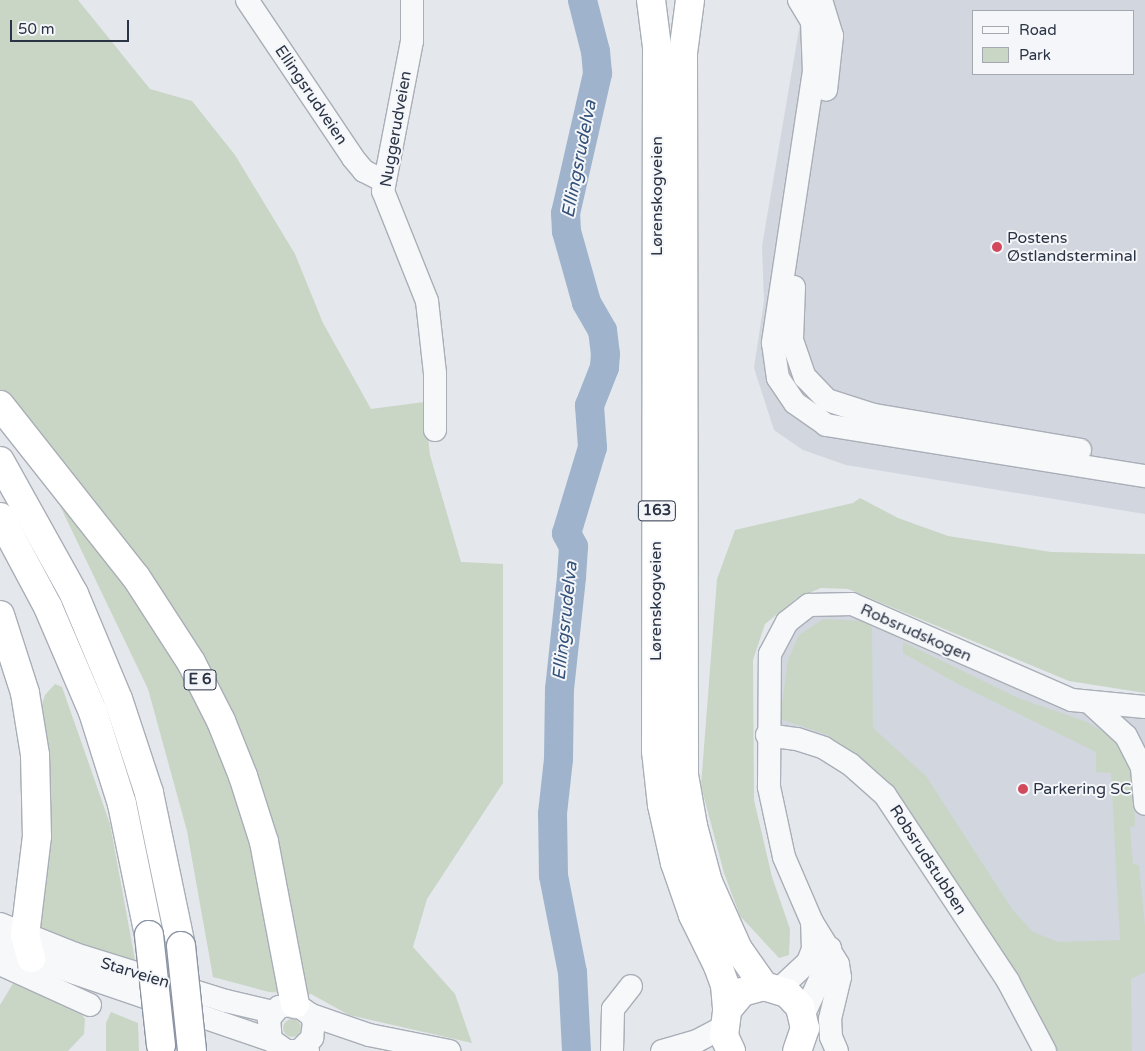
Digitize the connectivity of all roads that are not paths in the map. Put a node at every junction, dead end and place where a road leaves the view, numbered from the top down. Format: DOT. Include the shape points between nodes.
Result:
graph roads {
  1 [pos="247,0"];
  2 [pos="412,0"];
  3 [pos="651,0"];
  4 [pos="690,0"];
  5 [pos="799,0"];
  6 [pos="821,0"];
  7 [pos="384,181"];
  8 [pos="0,405"];
  9 [pos="434,430"];
  10 [pos="0,461"];
  11 [pos="1145,461"];
  12 [pos="1145,476"];
  13 [pos="0,517"];
  14 [pos="0,615"];
  15 [pos="1089,702"];
  16 [pos="1136,707"];
  17 [pos="1145,726"];
  18 [pos="767,735"];
  19 [pos="1145,804"];
  20 [pos="812,922"];
  21 [pos="0,924"];
  22 [pos="19,946"];
  23 [pos="830,948"];
  24 [pos="0,964"];
  25 [pos="631,986"];
  26 [pos="772,987"];
  27 [pos="90,1004"];
  28 [pos="293,1010"];
  29 [pos="727,1029"];
  30 [pos="805,1038"];
  31 [pos="161,1048"];
  32 [pos="288,1048"];
  33 [pos="1038,1048"];
  34 [pos="192,1051"];
  35 [pos="449,1051"];
  36 [pos="612,1051"];
  37 [pos="662,1051"];
  38 [pos="837,1051"];
  1 -- 7 [label="street, Ellingsrudveien" via="353,158 364,171"];
  2 -- 7 [label="street, Nuggerudveien" via="412,40 395,141"];
  3 -- 29 [label="highway, Lørenskogveien / 163" via="657,47 656,751 662,805 675,863 693,915 725,985"];
  4 -- 26 [label="highway, Lørenskogveien / 163" via="682,53 684,775 699,853 714,896 738,949"];
  5 -- 12 [label="street" via="812,22 814,71 773,343 778,378 795,403 826,425"];
  6 -- 11 [label="street" via="832,36 829,73 793,296 792,340 805,378 827,400 847,409"];
  7 -- 9 [label="street, Nuggerudveien" via="383,191 427,301 435,374"];
  8 -- 28 [label="highway, E 6" via="136,577 191,662 214,706 243,776 264,842"];
  10 -- 34 [label="highway, bridge" via="74,594 118,699 149,793 181,946"];
  13 -- 31 [label="highway, bridge" via="48,607 93,712 122,804 149,934"];
  14 -- 22 [label="highway" via="25,693 36,755 37,836"];
  15 -- 16 [label="street, Robsrudskogen"];
  15 -- 18 [label="street, Robsrudskogen" via="1072,700 852,604 809,605 787,622 770,654"];
  15 -- 19 [label="street" via="1126,736 1142,768"];
  16 -- 17 [label="street"];
  18 -- 20 [label="street, Robsrudskogen" via="769,787 778,838"];
  18 -- 33 [label="street, Robsrudstubben" via="797,739 824,748 881,781 894,807 1008,981"];
  20 -- 23 [label="street, Robsrudskogen"];
  20 -- 26 [label="street, Robsrudskogen" via="813,949 808,962"];
  21 -- 22 [label="street, Starveien"];
  22 -- 28 [label="street, Starveien" via="75,954 208,996"];
  22 -- 32 [label="street, Starveien"];
  23 -- 30 [label="street"];
  23 -- 38 [label="street, Robsrudskogen" via="840,977 830,1019 831,1037"];
  24 -- 27 [label="street"];
  25 -- 36 [label="street" via="613,1009"];
  26 -- 29 [label="highway" via="742,992"];
  26 -- 30 [label="highway, Lørenskogveien" via="794,999"];
  28 -- 32 [label="street" via="268,1026"];
  28 -- 32 [label="street" via="314,1030 307,1044"];
  28 -- 35 [label="street, Starveien" via="369,1035"];
  29 -- 37 [label="street"];
}
